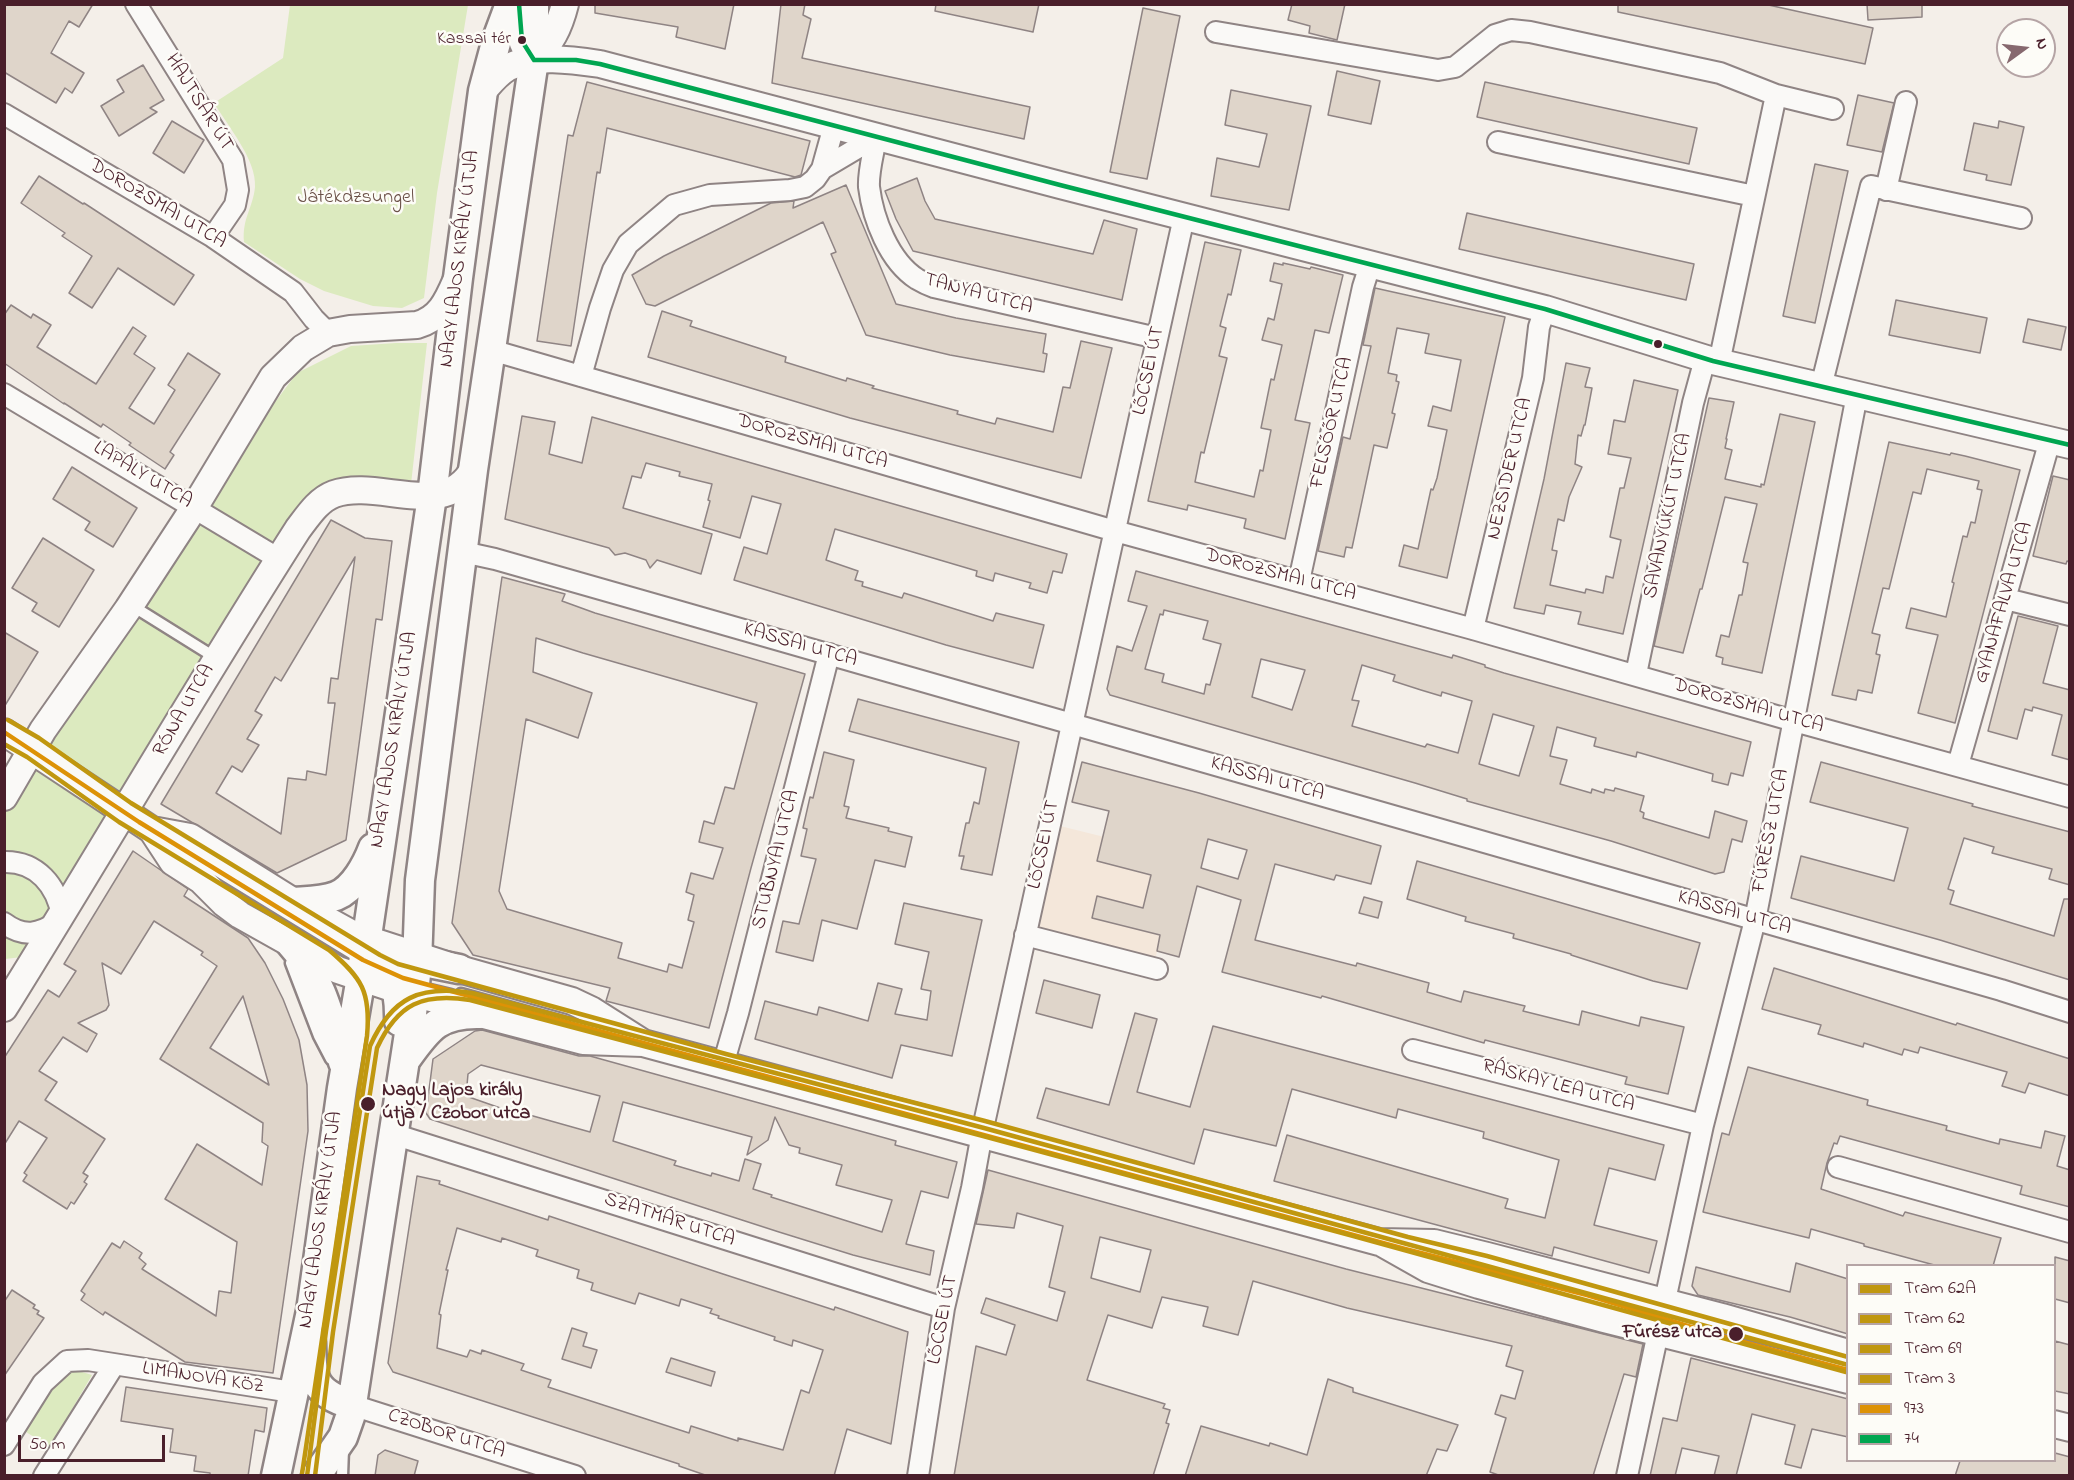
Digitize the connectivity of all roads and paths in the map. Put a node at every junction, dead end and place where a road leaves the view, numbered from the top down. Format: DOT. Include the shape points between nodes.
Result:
graph roads {
  1 [pos="136,4"];
  2 [pos="510,4"];
  3 [pos="519,4"];
  4 [pos="534,4"];
  5 [pos="565,4"];
  6 [pos="1216,32"];
  7 [pos="534,60"];
  8 [pos="483,91"];
  9 [pos="1776,95"];
  10 [pos="1906,102"];
  11 [pos="1833,109"];
  12 [pos="4,114"];
  13 [pos="834,126"];
  14 [pos="876,137"];
  15 [pos="1498,142"];
  16 [pos="822,169"];
  17 [pos="1886,189"];
  18 [pos="1754,196"];
  19 [pos="1184,217"];
  20 [pos="2022,218"];
  21 [pos="213,237"];
  22 [pos="1370,265"];
  23 [pos="458,278"];
  24 [pos="302,304"];
  25 [pos="1545,309"];
  26 [pos="328,333"];
  27 [pos="1157,338"];
  28 [pos="303,348"];
  29 [pos="491,350"];
  30 [pos="1712,361"];
  31 [pos="581,376"];
  32 [pos="1821,387"];
  33 [pos="4,394"];
  34 [pos="1857,395"];
  35 [pos="2060,443"];
  36 [pos="473,470"];
  37 [pos="423,496"];
  38 [pos="194,508"];
  39 [pos="1115,531"];
  40 [pos="463,552"];
  41 [pos="279,559"];
  42 [pos="1299,581"];
  43 [pos="2006,599"];
  44 [pos="131,604"];
  45 [pos="2070,615"];
  46 [pos="1473,628"];
  47 [pos="829,654"];
  48 [pos="216,658"];
  49 [pos="1636,674"];
  50 [pos="1794,721"];
  51 [pos="1072,724"];
  52 [pos="4,732"];
  53 [pos="31,748"];
  54 [pos="1959,765"];
  55 [pos="4,797"];
  56 [pos="2070,797"];
  57 [pos="124,813"];
  58 [pos="384,814"];
  59 [pos="152,830"];
  60 [pos="4,862"];
  61 [pos="294,902"];
  62 [pos="60,919"];
  63 [pos="1755,920"];
  64 [pos="4,923"];
  65 [pos="258,924"];
  66 [pos="1026,935"];
  67 [pos="291,944"];
  68 [pos="459,969"];
  69 [pos="1157,969"];
  70 [pos="392,972"];
  71 [pos="4,1008"];
  72 [pos="2070,1012"];
  73 [pos="480,1014"];
  74 [pos="643,1043"];
  75 [pos="1413,1050"];
  76 [pos="404,1062"];
  77 [pos="723,1065"];
  78 [pos="344,1074"];
  79 [pos="1703,1125"];
  80 [pos="395,1126"];
  81 [pos="982,1133"];
  82 [pos="1838,1167"];
  83 [pos="2070,1232"];
  84 [pos="944,1308"];
  85 [pos="310,1311"];
  86 [pos="1661,1318"];
  87 [pos="1846,1353"];
  88 [pos="114,1365"];
  89 [pos="1846,1369"];
  90 [pos="1846,1379"];
  91 [pos="292,1392"];
  92 [pos="352,1405"];
  93 [pos="343,1437"];
  94 [pos="4,1445"];
  95 [pos="44,1476"];
  96 [pos="276,1476"];
  97 [pos="316,1476"];
  98 [pos="342,1476"];
  99 [pos="575,1476"];
  100 [pos="918,1476"];
  101 [pos="1627,1476"];
  1 -- 21 [label="street, HAJTSÁR ÚT" via="233,160 238,190 234,205"];
  2 -- 8 [label="main road, NAGY LAJOS KIRÁLY ÚTJA"];
  3 -- 7 [label="street" via="519,35 525,51"];
  4 -- 7 [label="main road, NAGY LAJOS KIRÁLY ÚTJA"];
  5 -- 7 [label="street" via="549,45"];
  6 -- 9 [label="street" via="1438,70 1455,67 1495,35 1520,31 1720,73"];
  7 -- 8 [label="street" via="505,69"];
  7 -- 13 [label="street" via="600,64"];
  7 -- 29 [label="main road, NAGY LAJOS KIRÁLY ÚTJA"];
  8 -- 23 [label="main road, NAGY LAJOS KIRÁLY ÚTJA"];
  9 -- 11 [label="street"];
  9 -- 18 [label="street, SAVANYÚKÚT UTCA"];
  10 -- 17 [label="street"];
  12 -- 21 [label="street, DOROZSMAI UTCA"];
  13 -- 14 [label="street"];
  13 -- 16 [label="street"];
  14 -- 16 [label="street"];
  14 -- 19 [label="street"];
  14 -- 27 [label="street, TANYA UTCA" via="869,186 875,212 885,242 917,279 934,287"];
  15 -- 18 [label="street"];
  16 -- 31 [label="street" via="805,187 710,195 674,205 656,218 628,244 613,270"];
  17 -- 20 [label="street"];
  17 -- 32 [label="street" via="1872,186"];
  18 -- 30 [label="street, SAVANYÚKÚT UTCA"];
  19 -- 22 [label="street"];
  19 -- 27 [label="street, LŐCSEI ÚT"];
  21 -- 24 [label="street, DOROZSMAI UTCA" via="293,292"];
  22 -- 25 [label="street"];
  22 -- 42 [label="street, FELSŐŐR UTCA"];
  23 -- 26 [label="street" via="441,312 427,322"];
  23 -- 37 [label="main road, NAGY LAJOS KIRÁLY ÚTJA"];
  24 -- 26 [label="street, DOROZSMAI UTCA"];
  24 -- 28 [label="street"];
  25 -- 30 [label="street"];
  25 -- 46 [label="street, NEZSIDER UTCA" via="1533,378"];
  26 -- 28 [label="street"];
  27 -- 39 [label="street, LŐCSEI ÚT"];
  28 -- 38 [label="street" via="273,377"];
  29 -- 31 [label="street, DOROZSMAI UTCA"];
  29 -- 36 [label="main road, NAGY LAJOS KIRÁLY ÚTJA"];
  30 -- 32 [label="street"];
  30 -- 49 [label="street, SAVANYÚKÚT UTCA" via="1693,403"];
  31 -- 39 [label="street, DOROZSMAI UTCA"];
  32 -- 34 [label="street"];
  33 -- 38 [label="street, LAPÁLY UTCA"];
  34 -- 35 [label="street"];
  34 -- 50 [label="street, FŰRÉSZ UTCA"];
  35 -- 43 [label="street, GYANAFALVA UTCA"];
  36 -- 37 [label="street, RÓNA UTCA" via="456,489"];
  36 -- 40 [label="main road, NAGY LAJOS KIRÁLY ÚTJA"];
  37 -- 41 [label="street, RÓNA UTCA" via="360,490 334,494 311,512"];
  37 -- 58 [label="main road, NAGY LAJOS KIRÁLY ÚTJA" via="427,525"];
  38 -- 41 [label="street, LAPÁLY UTCA"];
  38 -- 44 [label="street"];
  39 -- 42 [label="street, DOROZSMAI UTCA"];
  39 -- 51 [label="street, LŐCSEI ÚT"];
  40 -- 47 [label="street, KASSAI UTCA"];
  40 -- 70 [label="main road, NAGY LAJOS KIRÁLY ÚTJA" via="420,880"];
  41 -- 48 [label="street, RÓNA UTCA"];
  42 -- 46 [label="street, DOROZSMAI UTCA"];
  43 -- 45 [label="street"];
  43 -- 54 [label="street, GYANAFALVA UTCA"];
  44 -- 48 [label="lane"];
  44 -- 53 [label="street"];
  46 -- 49 [label="street, DOROZSMAI UTCA"];
  47 -- 51 [label="street, KASSAI UTCA"];
  47 -- 77 [label="street, STUBNYAI UTCA"];
  48 -- 57 [label="street, RÓNA UTCA"];
  49 -- 50 [label="street, DOROZSMAI UTCA"];
  50 -- 54 [label="street, DOROZSMAI UTCA"];
  50 -- 63 [label="street, FŰRÉSZ UTCA"];
  51 -- 63 [label="street, KASSAI UTCA"];
  51 -- 66 [label="street, LŐCSEI ÚT"];
  52 -- 53 [label="street"];
  53 -- 55 [label="street"];
  53 -- 57 [label="street"];
  54 -- 56 [label="street, DOROZSMAI UTCA"];
  57 -- 59 [label="street"];
  57 -- 62 [label="street, RÓNA UTCA"];
  58 -- 61 [label="main road" via="370,856 352,885 338,895"];
  58 -- 70 [label="main road, NAGY LAJOS KIRÁLY ÚTJA"];
  59 -- 61 [label="street" via="190,837"];
  59 -- 65 [label="street" via="173,862 201,880 240,915"];
  59 -- 70 [label="lane"];
  60 -- 62 [label="street" via="16,862 42,874 57,896"];
  61 -- 70 [label="street"];
  62 -- 64 [label="street" via="47,929 22,933"];
  62 -- 71 [label="street, RÓNA UTCA"];
  63 -- 72 [label="street, KASSAI UTCA"];
  63 -- 79 [label="street, FŰRÉSZ UTCA"];
  65 -- 67 [label="street"];
  65 -- 78 [label="lane" via="289,959 324,1047"];
  66 -- 69 [label="street"];
  66 -- 81 [label="street, LŐCSEI ÚT"];
  67 -- 70 [label="street" via="338,970"];
  67 -- 78 [label="main road" via="313,975 330,1016"];
  68 -- 70 [label="main road" via="429,963"];
  68 -- 74 [label="street" via="572,1001"];
  70 -- 73 [label="street"];
  70 -- 74 [label="lane"];
  70 -- 76 [label="main road, NAGY LAJOS KIRÁLY ÚTJA"];
  70 -- 78 [label="main road, NAGY LAJOS KIRÁLY ÚTJA" via="352,1028"];
  70 -- 80 [label="main road" via="399,1027 392,1095"];
  73 -- 74 [label="street" via="584,1041"];
  73 -- 76 [label="main road" via="462,1014 438,1022"];
  74 -- 77 [label="street"];
  75 -- 79 [label="street, RÁSKAY LEA UTCA"];
  76 -- 80 [label="main road, NAGY LAJOS KIRÁLY ÚTJA"];
  77 -- 81 [label="street"];
  78 -- 85 [label="main road, NAGY LAJOS KIRÁLY ÚTJA"];
  79 -- 86 [label="street, FŰRÉSZ UTCA"];
  80 -- 84 [label="street, SZATMÁR UTCA"];
  80 -- 92 [label="main road, NAGY LAJOS KIRÁLY ÚTJA"];
  81 -- 84 [label="street, LŐCSEI ÚT"];
  81 -- 86 [label="street" via="1379,1242 1434,1244"];
  82 -- 83 [label="street"];
  84 -- 100 [label="street, LŐCSEI ÚT"];
  85 -- 91 [label="main road, NAGY LAJOS KIRÁLY ÚTJA"];
  85 -- 92 [label="main road" via="312,1368 318,1387"];
  86 -- 87 [label="street"];
  86 -- 89 [label="lane"];
  86 -- 90 [label="street"];
  86 -- 101 [label="street, FŰRÉSZ UTCA"];
  88 -- 91 [label="street, LIMANOVA KÖZ"];
  88 -- 94 [label="street, LIMANOVA KÖZ" via="67,1361 43,1383"];
  88 -- 95 [label="street"];
  91 -- 96 [label="main road, NAGY LAJOS KIRÁLY ÚTJA"];
  92 -- 93 [label="main road, NAGY LAJOS KIRÁLY ÚTJA"];
  92 -- 99 [label="street, CZOBOR UTCA"];
  93 -- 97 [label="main road, NAGY LAJOS KIRÁLY ÚTJA"];
  93 -- 98 [label="lane"];
}
